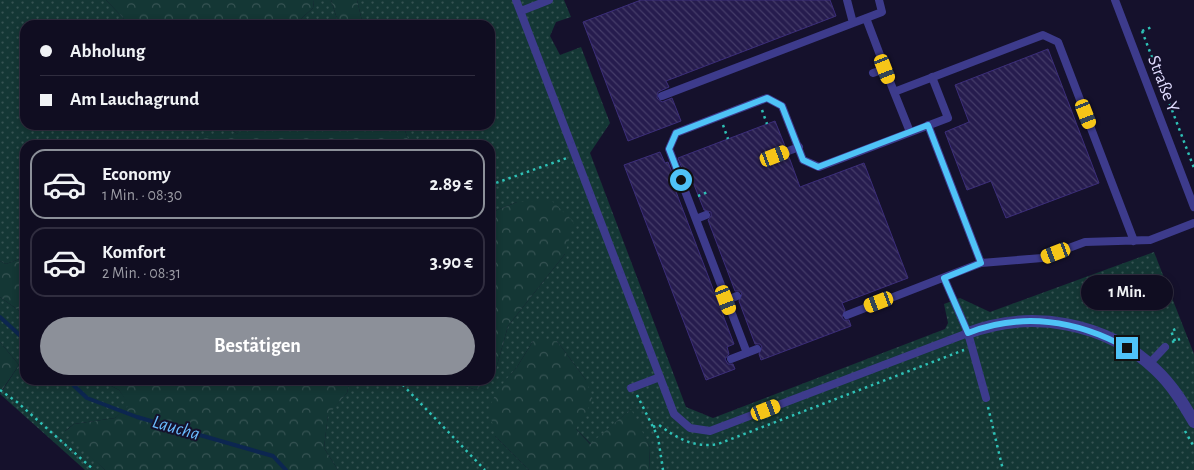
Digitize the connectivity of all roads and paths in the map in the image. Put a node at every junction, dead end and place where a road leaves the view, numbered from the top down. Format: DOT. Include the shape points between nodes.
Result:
graph roads {
  1 [pos="516,0"];
  2 [pos="549,0"];
  3 [pos="847,0"];
  4 [pos="879,0"];
  5 [pos="1115,0"];
  6 [pos="521,11"];
  7 [pos="866,18"];
  8 [pos="854,23"];
  9 [pos="1152,27"];
  10 [pos="1142,31"];
  11 [pos="1129,36"];
  12 [pos="885,69"];
  13 [pos="873,73"];
  14 [pos="932,77"];
  15 [pos="894,92"];
  16 [pos="662,96"];
  17 [pos="758,102"];
  18 [pos="720,116"];
  19 [pos="767,124"];
  20 [pos="928,125"];
  21 [pos="910,132"];
  22 [pos="728,139"];
  23 [pos="799,147"];
  24 [pos="576,155"];
  25 [pos="775,156"];
  26 [pos="1194,168"];
  27 [pos="495,183"];
  28 [pos="687,195"];
  29 [pos="678,198"];
  30 [pos="1194,207"];
  31 [pos="706,215"];
  32 [pos="696,219"];
  33 [pos="1194,223"];
  34 [pos="1134,240"];
  35 [pos="981,263"];
  36 [pos="944,278"];
  37 [pos="723,290"];
  38 [pos="714,294"];
  39 [pos="737,296"];
  40 [pos="726,300"];
  41 [pos="847,315"];
  42 [pos="1176,329"];
  43 [pos="968,333"];
  44 [pos="1175,341"];
  45 [pos="972,347"];
  46 [pos="1165,347"];
  47 [pos="757,349"];
  48 [pos="747,353"];
  49 [pos="731,359"];
  50 [pos="1149,364"];
  51 [pos="660,377"];
  52 [pos="403,385"];
  53 [pos="632,388"];
  54 [pos="0,390"];
  55 [pos="986,398"];
  56 [pos="1188,424"];
  57 [pos="653,427"];
  58 [pos="1194,447"];
  59 [pos="94,470"];
  60 [pos="486,470"];
  61 [pos="663,470"];
  62 [pos="1003,470"];
  1 -- 6 [label="lane"];
  2 -- 6 [label="lane"];
  3 -- 8 [label="lane"];
  4 -- 7 [label="lane" via="882,12"];
  5 -- 11 [label="lane, Straße Y"];
  6 -- 24 [label="lane"];
  7 -- 8 [label="lane"];
  7 -- 12 [label="lane"];
  8 -- 16 [label="lane"];
  9 -- 10 [label="path"];
  10 -- 11 [label="path"];
  10 -- 26 [label="path"];
  11 -- 30 [label="lane, Straße Y"];
  12 -- 13 [label="lane"];
  12 -- 15 [label="lane"];
  14 -- 15 [label="lane"];
  14 -- 20 [label="lane" via="948,118"];
  14 -- 34 [label="lane" via="1043,35 1058,42"];
  15 -- 21 [label="lane"];
  17 -- 18 [label="lane"];
  17 -- 19 [label="path"];
  17 -- 23 [label="lane" via="767,98 782,106"];
  18 -- 22 [label="path"];
  18 -- 28 [label="lane" via="676,133 669,149"];
  20 -- 21 [label="lane"];
  20 -- 35 [label="lane"];
  21 -- 23 [label="lane" via="818,167 803,160"];
  23 -- 25 [label="lane"];
  24 -- 27 [label="path"];
  24 -- 51 [label="lane"];
  28 -- 29 [label="lane"];
  28 -- 32 [label="lane"];
  31 -- 32 [label="lane"];
  32 -- 37 [label="lane"];
  33 -- 34 [label="lane" via="1150,240"];
  34 -- 35 [label="lane" via="1085,242 1042,258"];
  35 -- 36 [label="lane"];
  36 -- 41 [label="lane"];
  36 -- 43 [label="lane"];
  37 -- 38 [label="lane"];
  37 -- 40 [label="lane"];
  39 -- 40 [label="lane"];
  40 -- 48 [label="lane"];
  42 -- 44 [label="path" via="1171,331"];
  43 -- 45 [label="lane"];
  43 -- 50 [label="street" via="989,325 1024,321 1060,323 1111,339"];
  43 -- 51 [label="lane" via="710,430 690,428 674,414"];
  45 -- 55 [label="lane"];
  45 -- 57 [label="path" via="718,444 693,444 659,425"];
  46 -- 50 [label="lane"];
  47 -- 48 [label="lane"];
  48 -- 49 [label="lane"];
  50 -- 56 [label="street" via="1179,397"];
  51 -- 53 [label="lane"];
  52 -- 60 [label="path"];
  53 -- 57 [label="path"];
  54 -- 59 [label="path"];
  55 -- 62 [label="path"];
  56 -- 58 [label="path"];
  57 -- 61 [label="path" via="658,437"];
}
